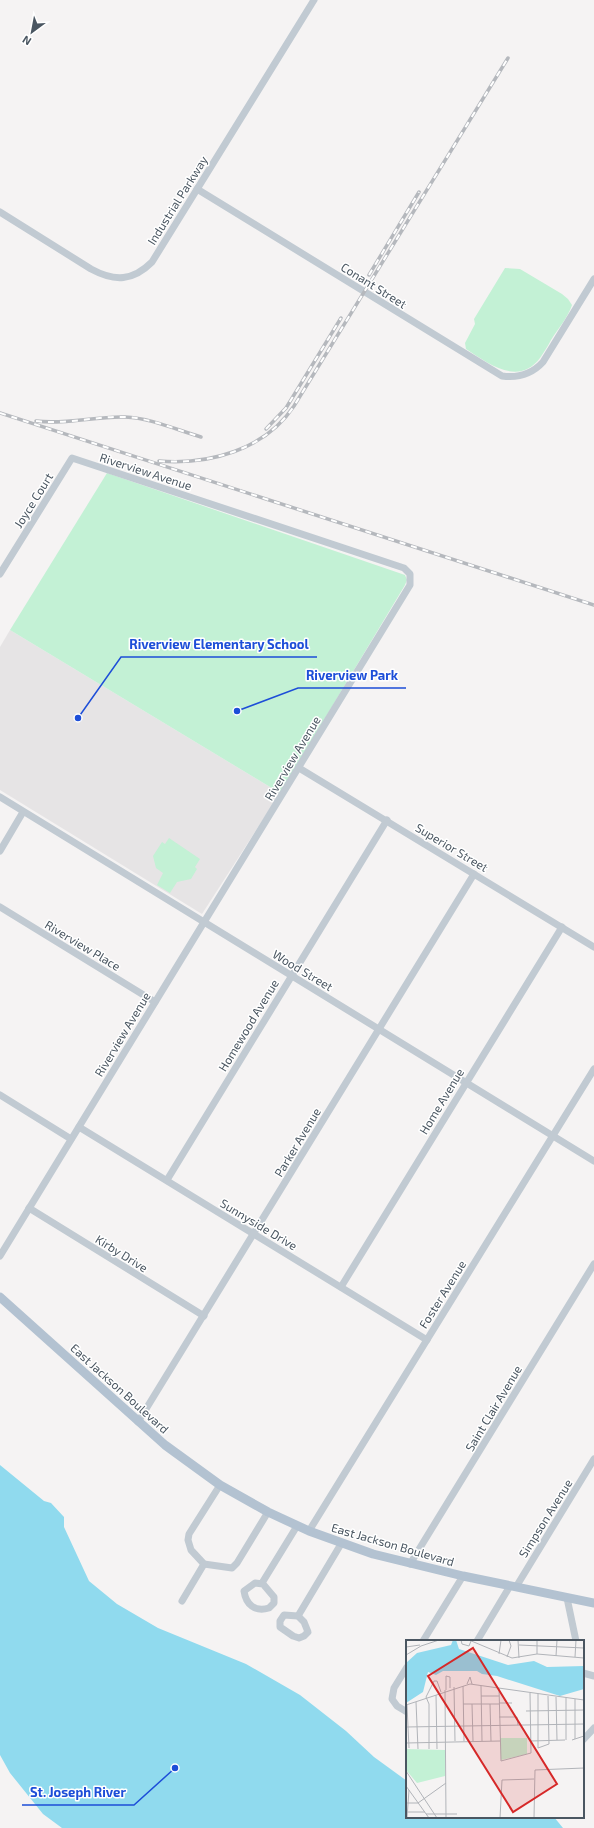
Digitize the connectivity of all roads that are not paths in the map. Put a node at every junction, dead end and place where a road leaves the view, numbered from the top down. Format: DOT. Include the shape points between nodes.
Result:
graph roads {
  1 [pos="314,0"];
  2 [pos="197,188"];
  3 [pos="0,212"];
  4 [pos="594,279"];
  5 [pos="72,458"];
  6 [pos="0,574"];
  7 [pos="299,768"];
  8 [pos="0,797"];
  9 [pos="23,812"];
  10 [pos="387,820"];
  11 [pos="0,851"];
  12 [pos="474,874"];
  13 [pos="0,907"];
  14 [pos="205,923"];
  15 [pos="562,927"];
  16 [pos="594,946"];
  17 [pos="291,976"];
  18 [pos="155,1002"];
  19 [pos="378,1029"];
  20 [pos="594,1068"];
  21 [pos="465,1083"];
  22 [pos="0,1094"];
  23 [pos="79,1127"];
  24 [pos="553,1136"];
  25 [pos="71,1139"];
  26 [pos="594,1161"];
  27 [pos="166,1180"];
  28 [pos="29,1208"];
  29 [pos="254,1234"];
  30 [pos="0,1256"];
  31 [pos="594,1264"];
  32 [pos="341,1287"];
  33 [pos="0,1297"];
  34 [pos="204,1316"];
  35 [pos="427,1340"];
  36 [pos="138,1422"];
  37 [pos="594,1460"];
  38 [pos="220,1485"];
  39 [pos="268,1512"];
  40 [pos="297,1526"];
  41 [pos="309,1531"];
  42 [pos="341,1544"];
  43 [pos="204,1564"];
  44 [pos="410,1564"];
  45 [pos="463,1576"];
  46 [pos="262,1583"];
  47 [pos="513,1587"];
  48 [pos="567,1598"];
  49 [pos="182,1601"];
  50 [pos="594,1603"];
  51 [pos="298,1616"];
  52 [pos="424,1640"];
  53 [pos="478,1640"];
  54 [pos="576,1640"];
  55 [pos="406,1669"];
  56 [pos="584,1673"];
  57 [pos="594,1676"];
  58 [pos="406,1711"];
  59 [pos="594,1728"];
  60 [pos="584,1739"];
  1 -- 2 [label="street, Industrial Parkway"];
  2 -- 3 [label="street, Industrial Parkway" via="152,262 136,274 120,278 98,273"];
  2 -- 4 [label="street, Conant Street" via="496,373 514,378 533,371 543,362"];
  5 -- 6 [label="street, Joyce Court"];
  5 -- 7 [label="street, Riverview Avenue" via="404,568 410,574 410,585"];
  7 -- 10 [label="street, Superior Street"];
  7 -- 14 [label="street, Riverview Avenue"];
  8 -- 9 [label="street, Wood Street"];
  9 -- 11 [label="street"];
  9 -- 14 [label="street, Wood Street"];
  10 -- 12 [label="street, Superior Street"];
  10 -- 17 [label="street, Homewood Avenue"];
  12 -- 15 [label="street, Superior Street"];
  12 -- 19 [label="street, Parker Avenue"];
  13 -- 18 [label="street, Riverview Place"];
  14 -- 17 [label="street, Wood Street"];
  14 -- 18 [label="street, Riverview Avenue"];
  15 -- 16 [label="street, Superior Street"];
  15 -- 21 [label="street, Home Avenue"];
  17 -- 19 [label="street, Wood Street"];
  17 -- 27 [label="street, Homewood Avenue"];
  18 -- 23 [label="street, Riverview Avenue"];
  19 -- 21 [label="street, Wood Street"];
  19 -- 29 [label="street, Parker Avenue"];
  20 -- 24 [label="street, Foster Avenue"];
  21 -- 24 [label="street, Wood Street"];
  21 -- 32 [label="street, Home Avenue"];
  22 -- 25 [label="street"];
  23 -- 25 [label="street, Riverview Avenue"];
  23 -- 27 [label="street, Sunnyside Drive"];
  24 -- 26 [label="street, Wood Street"];
  24 -- 35 [label="street, Foster Avenue"];
  25 -- 28 [label="street, Riverview Avenue"];
  27 -- 29 [label="street, Sunnyside Drive"];
  28 -- 30 [label="street, Riverview Avenue"];
  28 -- 34 [label="street, Kirby Drive"];
  29 -- 32 [label="street, Sunnyside Drive"];
  29 -- 34 [label="street, Parker Avenue"];
  31 -- 44 [label="street, Saint Clair Avenue"];
  32 -- 35 [label="street, Sunnyside Drive"];
  33 -- 36 [label="main road, East Jackson Boulevard"];
  34 -- 36 [label="street, Parker Avenue"];
  35 -- 41 [label="street, Foster Avenue"];
  36 -- 38 [label="main road, East Jackson Boulevard" via="188,1463"];
  37 -- 47 [label="street, Simpson Avenue"];
  38 -- 39 [label="main road, East Jackson Boulevard"];
  38 -- 43 [label="street" via="189,1534 191,1550"];
  39 -- 40 [label="main road, East Jackson Boulevard"];
  39 -- 43 [label="street" via="232,1568"];
  40 -- 41 [label="main road, East Jackson Boulevard"];
  40 -- 46 [label="street"];
  41 -- 42 [label="main road, East Jackson Boulevard"];
  42 -- 44 [label="main road, East Jackson Boulevard"];
  42 -- 51 [label="street"];
  43 -- 49 [label="street"];
  44 -- 45 [label="main road, East Jackson Boulevard"];
  45 -- 47 [label="main road, East Jackson Boulevard"];
  45 -- 52 [label="street"];
  46 -- 46 [label="street" via="255,1583 244,1590 250,1606 262,1610 274,1604 274,1597"];
  47 -- 48 [label="main road, East Jackson Boulevard"];
  47 -- 53 [label="street, Simpson Avenue"];
  48 -- 50 [label="main road, East Jackson Boulevard"];
  48 -- 54 [label="street"];
  55 -- 58 [label="street" via="394,1688 392,1699"];
  56 -- 57 [label="street"];
  59 -- 60 [label="street"];
}
